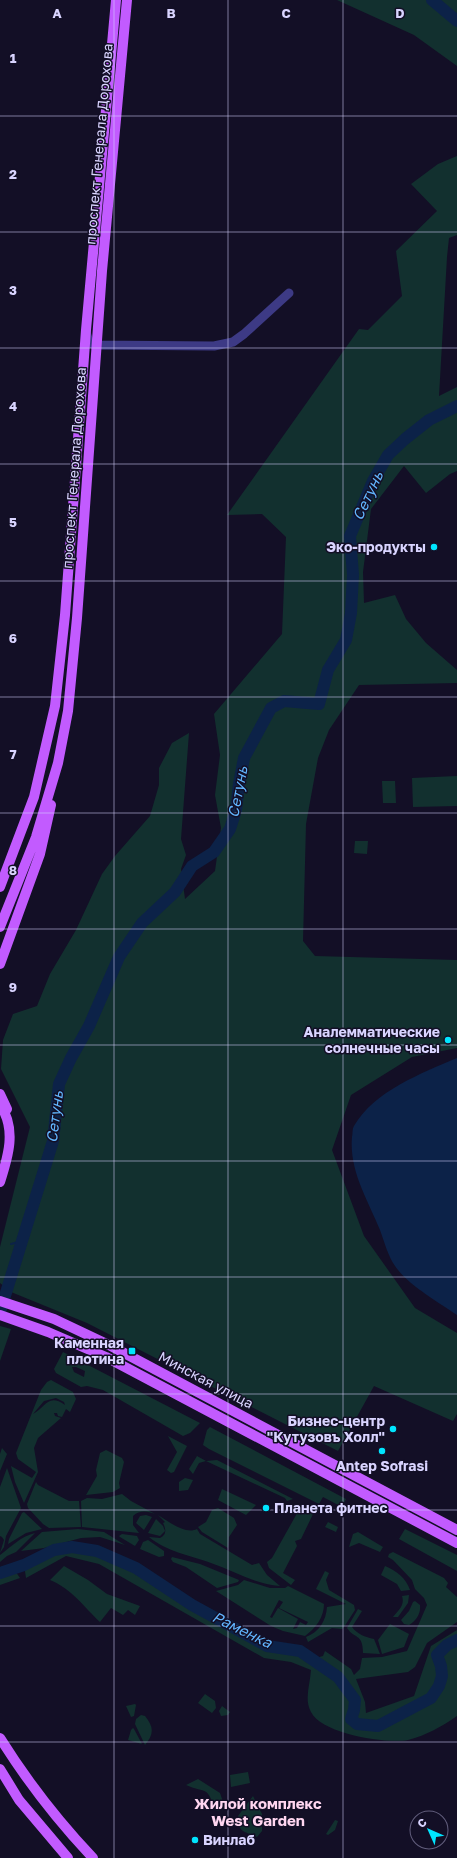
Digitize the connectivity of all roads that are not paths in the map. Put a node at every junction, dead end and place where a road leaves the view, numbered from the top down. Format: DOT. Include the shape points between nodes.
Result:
graph roads {
  1 [pos="116,0"];
  2 [pos="127,0"];
  3 [pos="289,293"];
  4 [pos="86,330"];
  5 [pos="97,345"];
  6 [pos="56,770"];
  7 [pos="0,886"];
  8 [pos="0,927"];
  9 [pos="0,964"];
  10 [pos="0,1094"];
  11 [pos="0,1105"];
  12 [pos="10,1133"];
  13 [pos="0,1182"];
  14 [pos="0,1301"];
  15 [pos="0,1315"];
  16 [pos="457,1530"];
  17 [pos="457,1543"];
  18 [pos="0,1738"];
  19 [pos="0,1769"];
  20 [pos="0,1777"];
  21 [pos="19,1800"];
  22 [pos="68,1858"];
  23 [pos="93,1858"];
  1 -- 4 [label="main road, проспект Генерала Дорохова"];
  2 -- 5 [label="main road, проспект Генерала Дорохова"];
  3 -- 5 [label="street" via="233,342 214,346"];
  4 -- 5 [label="street" via="89,342"];
  4 -- 7 [label="main road, проспект Генерала Дорохова" via="65,615 55,706 34,797"];
  5 -- 6 [label="main road, проспект Генерала Дорохова" via="71,680 64,736"];
  6 -- 8 [label="main road, проспект Генерала Дорохова" via="36,838"];
  6 -- 9 [label="main road" via="50,813 40,854"];
  10 -- 12 [label="main road" via="10,1117"];
  11 -- 12 [label="main road"];
  12 -- 13 [label="main road" via="8,1155"];
  14 -- 16 [label="main road, Минская улица" via="29,1310 111,1346"];
  15 -- 17 [label="main road, Минская улица" via="106,1357"];
  18 -- 23 [label="main road" via="33,1788"];
  19 -- 21 [label="main road"];
  20 -- 21 [label="main road"];
  21 -- 22 [label="main road"];
}
